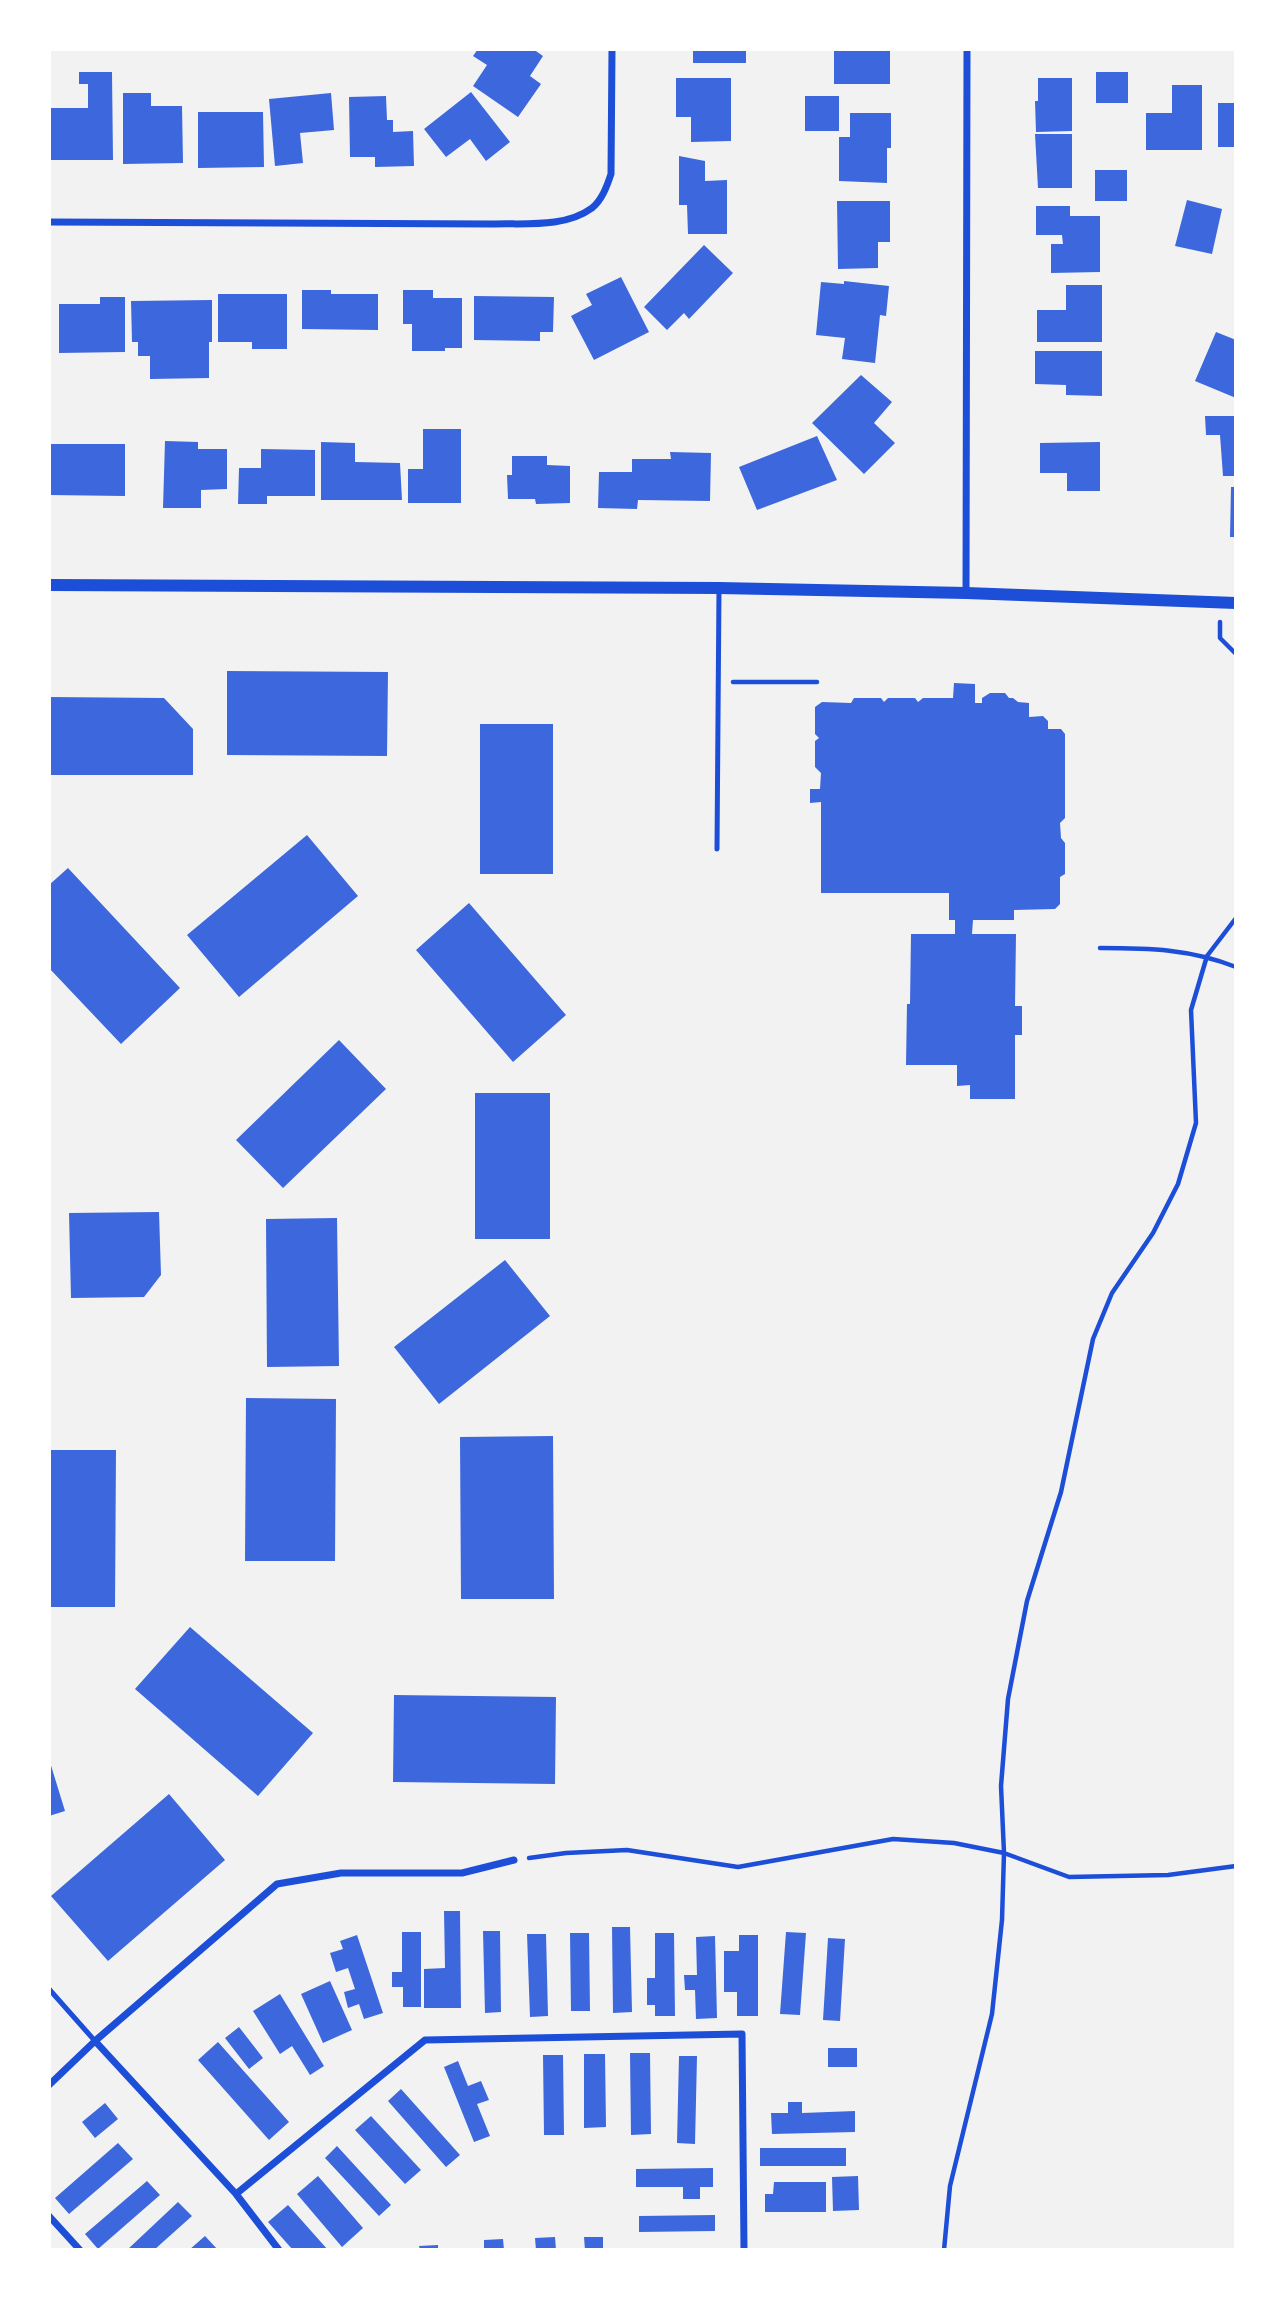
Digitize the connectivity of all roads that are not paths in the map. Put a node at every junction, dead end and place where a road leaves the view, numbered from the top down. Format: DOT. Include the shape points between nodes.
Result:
graph roads {
  1 [pos="612,49"];
  2 [pos="967,49"];
  3 [pos="49,222"];
  4 [pos="49,584"];
  5 [pos="719,588"];
  6 [pos="966,593"];
  7 [pos="1236,603"];
  8 [pos="717,849"];
  9 [pos="514,1860"];
  10 [pos="49,1989"];
  11 [pos="95,2041"];
  12 [pos="49,2085"];
  13 [pos="236,2194"];
  14 [pos="49,2216"];
  15 [pos="80,2250"];
  16 [pos="279,2250"];
  17 [pos="744,2250"];
  1 -- 3 [label="street" via="611,174 592,208 564,221"];
  2 -- 6 [label="street"];
  4 -- 5 [label="street"];
  5 -- 6 [label="street"];
  5 -- 8 [label="lane"];
  6 -- 7 [label="street"];
  9 -- 11 [label="street" via="462,1873 341,1873 277,1884"];
  10 -- 11 [label="lane"];
  11 -- 12 [label="street"];
  11 -- 13 [label="street"];
  13 -- 16 [label="street"];
  13 -- 17 [label="street" via="425,2040 742,2034"];
  14 -- 15 [label="street"];
}
